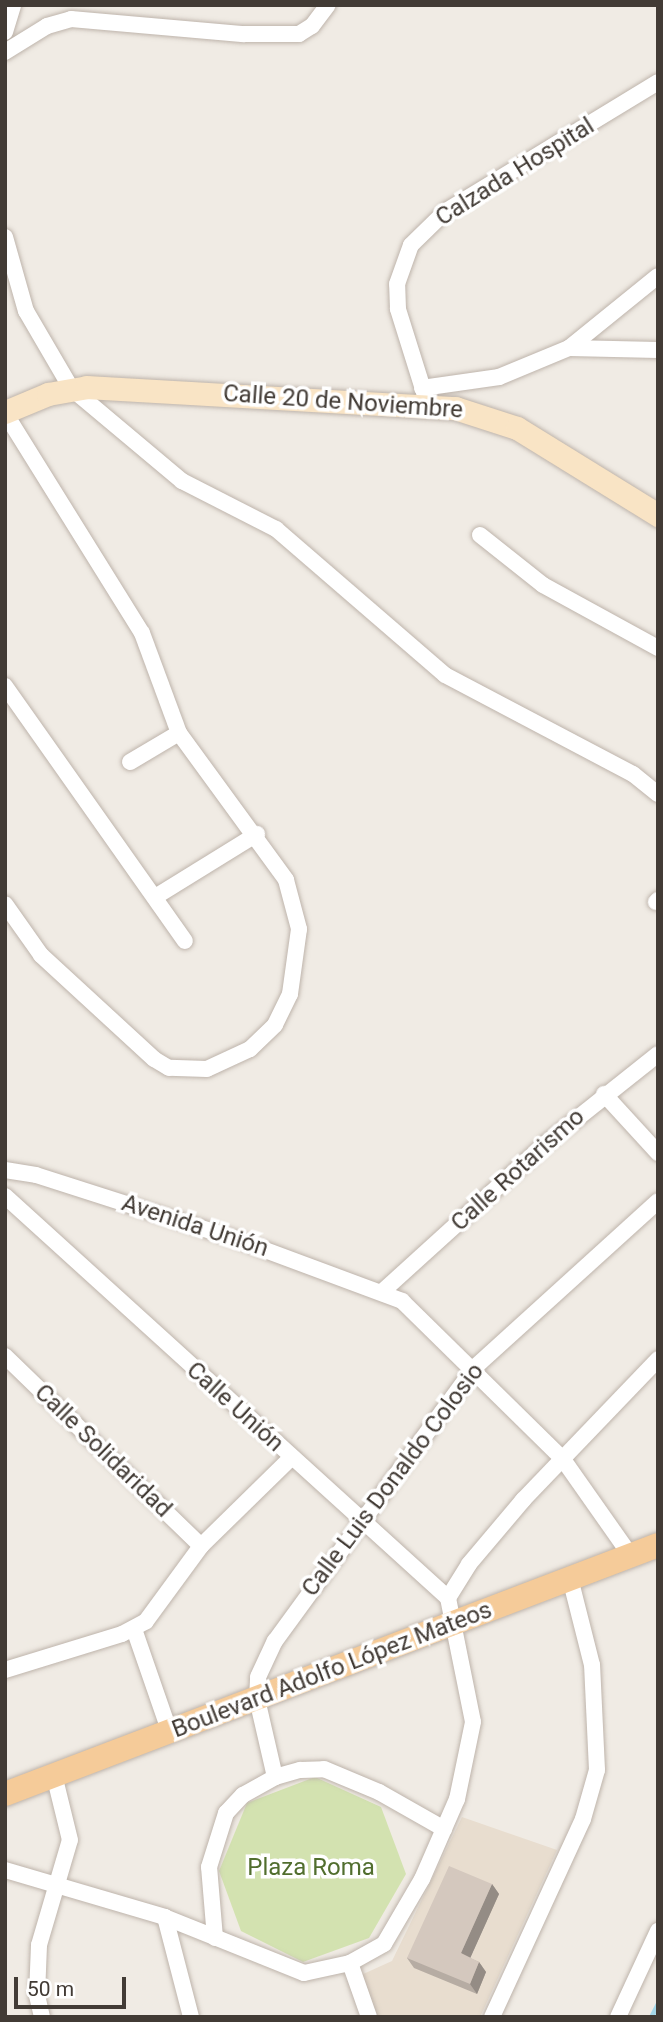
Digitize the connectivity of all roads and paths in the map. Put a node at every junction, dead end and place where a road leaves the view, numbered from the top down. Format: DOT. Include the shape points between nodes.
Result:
graph roads {
  1 [pos="13,5"];
  2 [pos="328,5"];
  3 [pos="5,32"];
  4 [pos="5,52"];
  5 [pos="658,82"];
  6 [pos="5,237"];
  7 [pos="658,276"];
  8 [pos="569,348"];
  9 [pos="658,350"];
  10 [pos="71,388"];
  11 [pos="425,396"];
  12 [pos="5,413"];
  13 [pos="658,515"];
  14 [pos="480,535"];
  15 [pos="658,648"];
  16 [pos="5,686"];
  17 [pos="179,733"];
  18 [pos="130,762"];
  19 [pos="658,794"];
  20 [pos="257,834"];
  21 [pos="155,897"];
  22 [pos="5,904"];
  23 [pos="185,941"];
  24 [pos="658,1054"];
  25 [pos="604,1094"];
  26 [pos="658,1153"];
  27 [pos="5,1170"];
  28 [pos="5,1196"];
  29 [pos="658,1201"];
  30 [pos="383,1291"];
  31 [pos="5,1356"];
  32 [pos="658,1360"];
  33 [pos="474,1367"];
  34 [pos="291,1458"];
  35 [pos="562,1458"];
  36 [pos="363,1525"];
  37 [pos="658,1545"];
  38 [pos="201,1546"];
  39 [pos="631,1556"];
  40 [pos="570,1578"];
  41 [pos="448,1598"];
  42 [pos="452,1622"];
  43 [pos="134,1629"];
  44 [pos="5,1670"];
  45 [pos="257,1699"];
  46 [pos="170,1733"];
  47 [pos="54,1775"];
  48 [pos="275,1777"];
  49 [pos="5,1794"];
  50 [pos="444,1829"];
  51 [pos="5,1870"];
  52 [pos="55,1883"];
  53 [pos="165,1917"];
  54 [pos="658,1931"];
  55 [pos="215,1938"];
  56 [pos="350,1963"];
  57 [pos="41,2017"];
  58 [pos="191,2017"];
  59 [pos="369,2017"];
  60 [pos="492,2017"];
  61 [pos="618,2017"];
  1 -- 3 [label="street"];
  2 -- 4 [label="street" via="312,26 289,35 71,19 47,26"];
  5 -- 11 [label="street, Calzada Hospital" via="446,211 411,244 400,273 398,309"];
  6 -- 10 [label="street" via="26,311"];
  7 -- 8 [label="street"];
  8 -- 9 [label="street"];
  8 -- 11 [label="street" via="499,377"];
  10 -- 11 [label="street, Calle 20 de Noviembre"];
  10 -- 12 [label="street, Calle 20 de Noviembre"];
  10 -- 19 [label="street" via="182,481 276,529 445,675 633,774"];
  11 -- 13 [label="street, Calle 20 de Noviembre" via="517,428"];
  12 -- 17 [label="street" via="142,633"];
  14 -- 15 [label="street" via="543,585"];
  16 -- 21 [label="street"];
  17 -- 18 [label="street"];
  17 -- 20 [label="street"];
  20 -- 21 [label="street"];
  20 -- 22 [label="street" via="295,900 299,938 290,994 275,1025 250,1049 207,1069 186,1071 154,1059 41,955"];
  21 -- 23 [label="street"];
  24 -- 25 [label="street, Calle Rotarismo"];
  25 -- 26 [label="street"];
  25 -- 30 [label="street, Calle Rotarismo"];
  27 -- 30 [label="street, Avenida Unión" via="36,1175"];
  28 -- 34 [label="street, Calle Unión"];
  29 -- 33 [label="street, Calle Luis Donaldo Colosio"];
  30 -- 33 [label="street, Avenida Unión" via="420,1316"];
  31 -- 38 [label="street, Calle Solidaridad"];
  32 -- 35 [label="street"];
  33 -- 35 [label="street, Avenida Unión"];
  33 -- 36 [label="street, Calle Luis Donaldo Colosio"];
  34 -- 36 [label="street, Calle Unión"];
  34 -- 38 [label="street"];
  35 -- 39 [label="street, Avenida Unión"];
  35 -- 41 [label="street" via="469,1564"];
  36 -- 41 [label="street, Calle Unión"];
  36 -- 45 [label="street, Calle Luis Donaldo Colosio" via="275,1641 258,1676"];
  37 -- 39 [label="main road, Boulevard Adolfo López Mateos"];
  38 -- 43 [label="street" via="155,1611"];
  39 -- 40 [label="main road, Boulevard Adolfo López Mateos"];
  40 -- 42 [label="main road, Boulevard Adolfo López Mateos"];
  40 -- 60 [label="street" via="592,1665 597,1770 583,1819"];
  41 -- 42 [label="street"];
  42 -- 45 [label="main road, Boulevard Adolfo López Mateos"];
  42 -- 50 [label="street" via="473,1722 465,1774"];
  43 -- 44 [label="street"];
  43 -- 46 [label="street"];
  45 -- 46 [label="main road, Boulevard Adolfo López Mateos"];
  45 -- 48 [label="street"];
  46 -- 47 [label="main road, Boulevard Adolfo López Mateos"];
  47 -- 49 [label="main road, Boulevard Adolfo López Mateos"];
  47 -- 52 [label="street" via="70,1840"];
  48 -- 50 [label="street" via="324,1769 379,1792"];
  48 -- 55 [label="street" via="243,1795 226,1813 209,1867"];
  50 -- 56 [label="street" via="395,1931 384,1944"];
  51 -- 52 [label="street"];
  52 -- 53 [label="street"];
  52 -- 57 [label="street" via="36,1972"];
  53 -- 55 [label="street"];
  53 -- 58 [label="street"];
  54 -- 61 [label="street"];
  55 -- 56 [label="street" via="304,1973"];
  56 -- 59 [label="street"];
}
